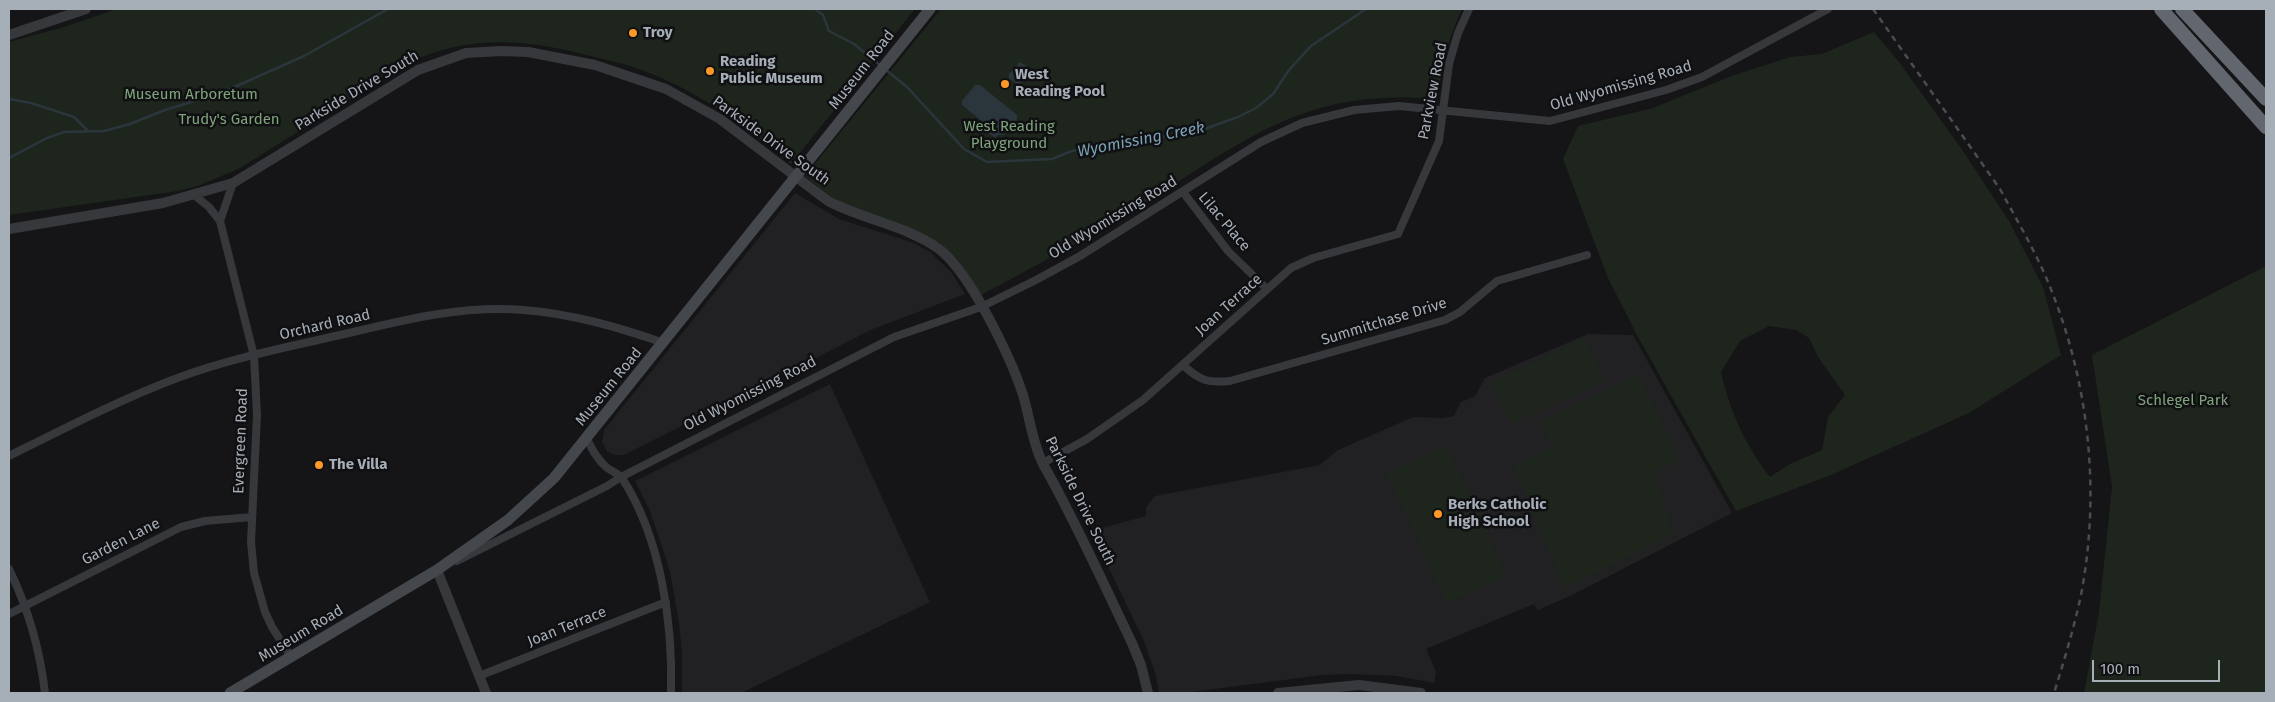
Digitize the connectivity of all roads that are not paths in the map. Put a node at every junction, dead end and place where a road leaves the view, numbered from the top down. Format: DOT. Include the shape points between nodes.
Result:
graph roads {
  1 [pos="86,9"];
  2 [pos="930,9"];
  3 [pos="1470,9"];
  4 [pos="1828,9"];
  5 [pos="2161,9"];
  6 [pos="2182,9"];
  7 [pos="9,35"];
  8 [pos="2266,99"];
  9 [pos="1443,109"];
  10 [pos="2266,126"];
  11 [pos="794,176"];
  12 [pos="1423,178"];
  13 [pos="233,183"];
  14 [pos="1183,192"];
  15 [pos="194,195"];
  16 [pos="220,221"];
  17 [pos="9,229"];
  18 [pos="1587,255"];
  19 [pos="1267,289"];
  20 [pos="981,307"];
  21 [pos="664,343"];
  22 [pos="254,356"];
  23 [pos="1183,365"];
  24 [pos="587,439"];
  25 [pos="9,456"];
  26 [pos="1043,463"];
  27 [pos="621,476"];
  28 [pos="252,517"];
  29 [pos="9,569"];
  30 [pos="437,570"];
  31 [pos="666,602"];
  32 [pos="25,606"];
  33 [pos="9,614"];
  34 [pos="292,657"];
  35 [pos="479,676"];
  36 [pos="1368,690"];
  37 [pos="45,693"];
  38 [pos="230,693"];
  39 [pos="486,693"];
  40 [pos="671,693"];
  41 [pos="1148,693"];
  42 [pos="1278,693"];
  43 [pos="1421,693"];
  1 -- 7 [label="street"];
  2 -- 11 [label="main road, Museum Road"];
  3 -- 9 [label="street, Parkview Road" via="1450,58"];
  4 -- 9 [label="street, Old Wyomissing Road" via="1702,77 1560,119 1550,121"];
  5 -- 10 [label="highway"];
  6 -- 8 [label="highway"];
  9 -- 12 [label="street, Parkview Road" via="1439,140"];
  9 -- 14 [label="street, Old Wyomissing Road" via="1370,108 1314,119 1261,142"];
  11 -- 13 [label="street, Parkside Drive South" via="720,120 666,89 580,62 528,52 502,51 466,53 418,70"];
  11 -- 20 [label="street, Parkside Drive South" via="847,211 917,236 939,249 969,283"];
  11 -- 21 [label="main road, Museum Road"];
  12 -- 19 [label="street, Joan Terrace" via="1398,234 1307,260 1284,273"];
  13 -- 15 [label="street, Parkside Drive South"];
  13 -- 16 [label="street"];
  14 -- 19 [label="street, Lilac Place" via="1228,251"];
  14 -- 20 [label="street, Old Wyomissing Road" via="1080,256"];
  15 -- 16 [label="street, Evergreen Road" via="209,206"];
  15 -- 17 [label="street, Parkside Drive South"];
  16 -- 22 [label="street, Evergreen Road"];
  18 -- 23 [label="street, Summitchase Drive" via="1497,281 1460,312 1445,320 1230,381 1211,383 1198,378"];
  19 -- 23 [label="street, Joan Terrace"];
  20 -- 26 [label="street, Parkside Drive South" via="1020,386"];
  20 -- 27 [label="street, Old Wyomissing Road" via="887,340"];
  21 -- 22 [label="street, Orchard Road" via="608,324 566,315 496,309 443,312"];
  21 -- 24 [label="main road, Museum Road"];
  22 -- 25 [label="street, Orchard Road" via="181,377 127,399"];
  22 -- 28 [label="street, Evergreen Road" via="257,416"];
  23 -- 26 [label="street, Joan Terrace" via="1112,423"];
  24 -- 27 [label="street" via="601,462"];
  24 -- 30 [label="main road, Museum Road" via="554,478 508,520"];
  26 -- 41 [label="street, Parkside Drive South" via="1132,643"];
  27 -- 30 [label="street, Old Wyomissing Road" via="607,486"];
  27 -- 31 [label="street" via="646,532"];
  28 -- 32 [label="street, Garden Lane" via="205,520 181,528"];
  28 -- 34 [label="street, Evergreen Road" via="252,555 260,597 272,627"];
  29 -- 32 [label="street"];
  30 -- 34 [label="main road, Museum Road"];
  30 -- 35 [label="street"];
  31 -- 35 [label="street, Joan Terrace"];
  31 -- 40 [label="street"];
  32 -- 33 [label="street, Garden Lane"];
  32 -- 37 [label="street" via="38,651"];
  34 -- 38 [label="main road, Museum Road"];
  35 -- 39 [label="street"];
  36 -- 42 [label="street" via="1325,687"];
  36 -- 43 [label="street"];
}
